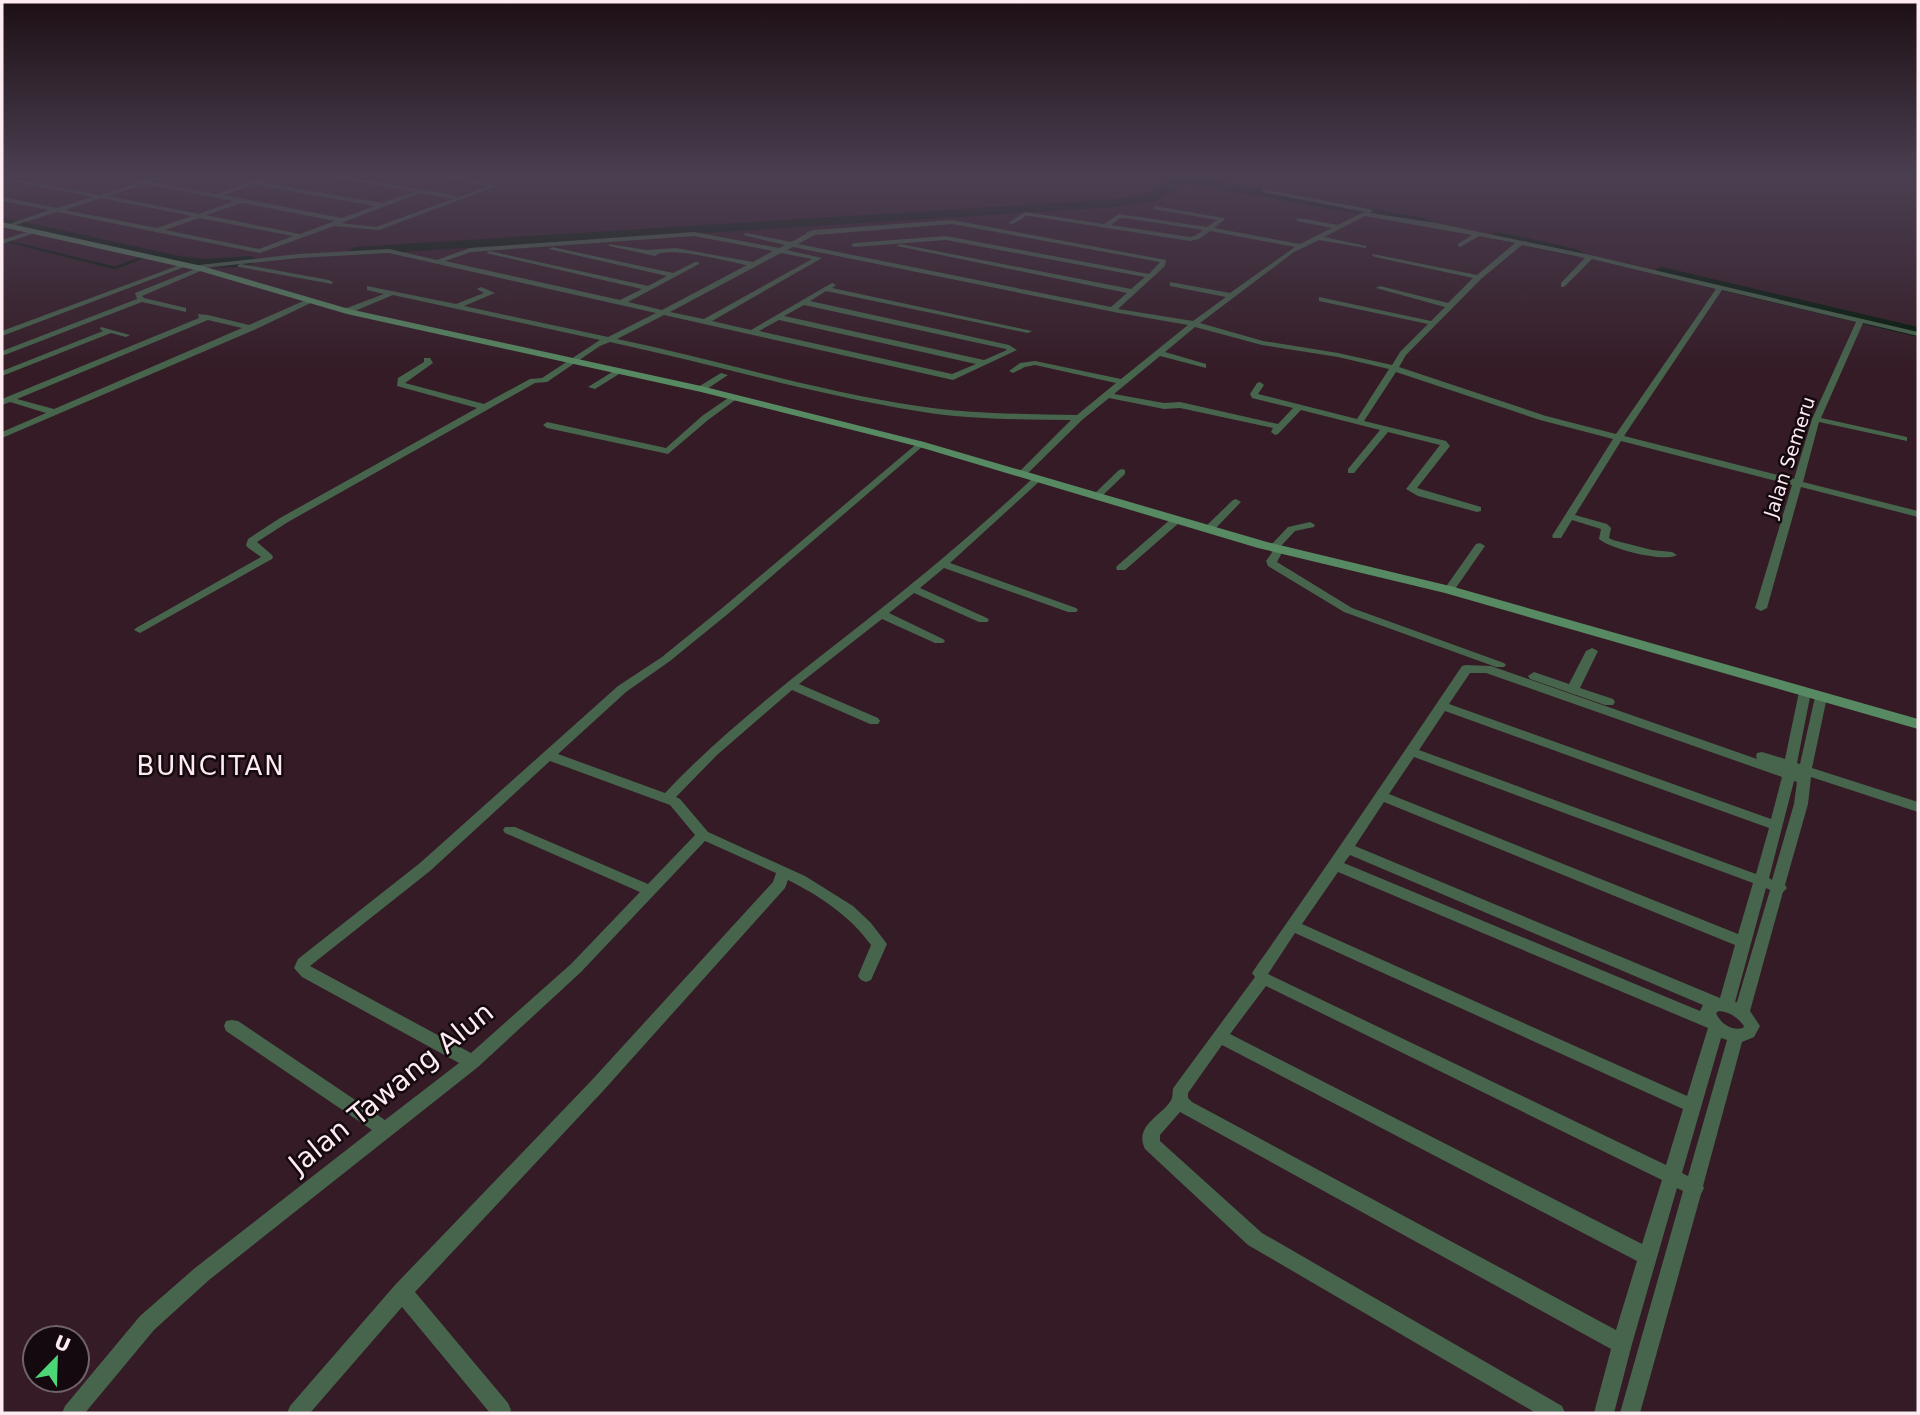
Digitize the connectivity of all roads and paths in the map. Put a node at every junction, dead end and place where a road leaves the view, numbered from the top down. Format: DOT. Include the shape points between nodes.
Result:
graph roads {
  1 [pos="73,241"];
  2 [pos="205,241"];
  3 [pos="289,241"];
  4 [pos="609,241"];
  5 [pos="749,241"];
  6 [pos="770,241"];
  7 [pos="797,241"];
  8 [pos="917,241"];
  9 [pos="959,241"];
  10 [pos="1055,241"];
  11 [pos="1273,241"];
  12 [pos="1312,241"];
  13 [pos="1334,241"];
  14 [pos="1466,241"];
  15 [pos="1516,241"];
  16 [pos="597,242"];
  17 [pos="964,242"];
  18 [pos="1521,242"];
  19 [pos="884,243"];
  20 [pos="854,245"];
  21 [pos="1460,245"];
  22 [pos="538,246"];
  23 [pos="787,246"];
  24 [pos="1300,246"];
  25 [pos="1364,247"];
  26 [pos="473,250"];
  27 [pos="646,252"];
  28 [pos="942,255"];
  29 [pos="1376,255"];
  30 [pos="1590,257"];
  31 [pos="440,261"];
  32 [pos="223,263"];
  33 [pos="753,264"];
  34 [pos="188,268"];
  35 [pos="675,275"];
  36 [pos="1150,276"];
  37 [pos="1478,277"];
  38 [pos="329,282"];
  39 [pos="836,283"];
  40 [pos="1173,284"];
  41 [pos="1564,285"];
  42 [pos="370,288"];
  43 [pos="649,288"];
  44 [pos="1380,288"];
  45 [pos="1721,288"];
  46 [pos="481,289"];
  47 [pos="825,289"];
  48 [pos="1133,292"];
  49 [pos="392,293"];
  50 [pos="1232,296"];
  51 [pos="1322,299"];
  52 [pos="141,300"];
  53 [pos="308,302"];
  54 [pos="622,302"];
  55 [pos="803,302"];
  56 [pos="457,306"];
  57 [pos="1450,306"];
  58 [pos="1114,308"];
  59 [pos="183,310"];
  60 [pos="347,311"];
  61 [pos="664,312"];
  62 [pos="777,317"];
  63 [pos="1861,320"];
  64 [pos="705,322"];
  65 [pos="84,323"];
  66 [pos="1432,323"];
  67 [pos="1035,325"];
  68 [pos="1192,326"];
  69 [pos="251,328"];
  70 [pos="110,331"];
  71 [pos="1028,331"];
  72 [pos="751,332"];
  73 [pos="2,334"];
  74 [pos="1918,334"];
  75 [pos="126,335"];
  76 [pos="608,339"];
  77 [pos="1009,346"];
  78 [pos="1158,353"];
  79 [pos="2,354"];
  80 [pos="426,359"];
  81 [pos="571,360"];
  82 [pos="985,363"];
  83 [pos="1203,366"];
  84 [pos="1392,370"];
  85 [pos="1013,371"];
  86 [pos="615,373"];
  87 [pos="2,374"];
  88 [pos="724,375"];
  89 [pos="1122,382"];
  90 [pos="1260,385"];
  91 [pos="592,387"];
  92 [pos="701,389"];
  93 [pos="1106,395"];
  94 [pos="734,398"];
  95 [pos="5,400"];
  96 [pos="485,407"];
  97 [pos="1299,407"];
  98 [pos="54,412"];
  99 [pos="1077,419"];
  100 [pos="1816,419"];
  101 [pos="1359,422"];
  102 [pos="547,425"];
  103 [pos="1387,428"];
  104 [pos="2,435"];
  105 [pos="1616,439"];
  106 [pos="1904,439"];
  107 [pos="920,444"];
  108 [pos="1352,471"];
  109 [pos="1122,472"];
  110 [pos="1021,474"];
  111 [pos="1037,479"];
  112 [pos="1796,486"];
  113 [pos="1096,497"];
  114 [pos="1236,502"];
  115 [pos="1477,509"];
  116 [pos="1918,514"];
  117 [pos="1568,516"];
  118 [pos="1176,520"];
  119 [pos="1310,524"];
  120 [pos="1209,529"];
  121 [pos="1558,536"];
  122 [pos="1480,546"];
  123 [pos="1277,548"];
  124 [pos="1672,555"];
  125 [pos="941,563"];
  126 [pos="1121,568"];
  127 [pos="912,587"];
  128 [pos="1449,590"];
  129 [pos="1762,608"];
  130 [pos="1072,610"];
  131 [pos="881,614"];
  132 [pos="983,620"];
  133 [pos="140,630"];
  134 [pos="939,641"];
  135 [pos="1592,651"];
  136 [pos="791,685"];
  137 [pos="1573,689"];
  138 [pos="1805,692"];
  139 [pos="1821,697"];
  140 [pos="1441,705"];
  141 [pos="1801,714"];
  142 [pos="1817,719"];
  143 [pos="874,721"];
  144 [pos="1918,724"];
  145 [pos="1793,748"];
  146 [pos="1410,751"];
  147 [pos="1808,753"];
  148 [pos="550,756"];
  149 [pos="1788,770"];
  150 [pos="1806,776"];
  151 [pos="1381,796"];
  152 [pos="668,798"];
  153 [pos="1918,807"];
  154 [pos="1775,825"];
  155 [pos="510,830"];
  156 [pos="703,835"];
  157 [pos="1347,848"];
  158 [pos="1335,865"];
  159 [pos="783,872"];
  160 [pos="1761,880"];
  161 [pos="1780,888"];
  162 [pos="650,891"];
  163 [pos="1523,922"];
  164 [pos="1293,926"];
  165 [pos="1516,941"];
  166 [pos="1743,942"];
  167 [pos="866,976"];
  168 [pos="1263,978"];
  169 [pos="1721,1004"];
  170 [pos="1742,1012"];
  171 [pos="1713,1025"];
  172 [pos="232,1026"];
  173 [pos="1219,1035"];
  174 [pos="1736,1036"];
  175 [pos="472,1062"];
  176 [pos="1180,1100"];
  177 [pos="1693,1106"];
  178 [pos="386,1130"];
  179 [pos="1672,1176"];
  180 [pos="1695,1188"];
  181 [pos="1648,1257"];
  182 [pos="402,1292"];
  183 [pos="1622,1343"];
  184 [pos="500,1410"];
  185 [pos="72,1413"];
  186 [pos="297,1413"];
  187 [pos="1555,1413"];
  188 [pos="1604,1413"];
  189 [pos="1630,1413"];
  1 -- 34 [label="street"];
  2 -- 3 [label="street" via="253,251"];
  4 -- 16 [label="street"];
  5 -- 23 [label="street"];
  6 -- 23 [label="street"];
  7 -- 23 [label="street"];
  8 -- 19 [label="street"];
  9 -- 17 [label="street"];
  10 -- 36 [label="street" via="1164,261"];
  11 -- 24 [label="street"];
  12 -- 24 [label="street"];
  13 -- 25 [label="street"];
  14 -- 21 [label="street"];
  15 -- 18 [label="street"];
  16 -- 22 [label="street"];
  16 -- 27 [label="street"];
  17 -- 28 [label="street"];
  17 -- 36 [label="street"];
  18 -- 30 [label="street"];
  18 -- 37 [label="street"];
  19 -- 20 [label="street"];
  19 -- 28 [label="street"];
  22 -- 26 [label="street"];
  22 -- 35 [label="street"];
  23 -- 33 [label="street"];
  23 -- 58 [label="street"];
  23 -- 64 [label="street" via="819,258"];
  24 -- 50 [label="street"];
  26 -- 31 [label="street"];
  26 -- 43 [label="street"];
  27 -- 33 [label="street" via="676,250"];
  27 -- 35 [label="street" via="697,263"];
  28 -- 48 [label="street"];
  29 -- 37 [label="street"];
  30 -- 41 [label="street"];
  30 -- 45 [label="street"];
  31 -- 32 [label="street" via="379,251"];
  31 -- 54 [label="street"];
  32 -- 34 [label="street"];
  32 -- 38 [label="street"];
  33 -- 61 [label="street"];
  34 -- 52 [label="street" via="139,293"];
  34 -- 53 [label="street"];
  34 -- 73 [label="street"];
  35 -- 43 [label="street"];
  36 -- 48 [label="street"];
  37 -- 57 [label="street"];
  39 -- 47 [label="street"];
  40 -- 50 [label="street"];
  42 -- 49 [label="street"];
  43 -- 54 [label="street"];
  44 -- 57 [label="street"];
  45 -- 63 [label="street"];
  45 -- 105 [label="street"];
  46 -- 56 [label="street" via="491,293"];
  47 -- 55 [label="street"];
  47 -- 71 [label="street"];
  48 -- 58 [label="street"];
  49 -- 56 [label="street"];
  49 -- 60 [label="street"];
  50 -- 68 [label="street"];
  51 -- 66 [label="street"];
  52 -- 59 [label="street"];
  52 -- 65 [label="street"];
  53 -- 60 [label="street"];
  53 -- 69 [label="street"];
  54 -- 61 [label="street"];
  55 -- 62 [label="street"];
  55 -- 77 [label="street"];
  56 -- 76 [label="street"];
  57 -- 66 [label="street"];
  58 -- 68 [label="street"];
  60 -- 81 [label="street"];
  61 -- 64 [label="street"];
  61 -- 76 [label="street"];
  62 -- 72 [label="street"];
  62 -- 82 [label="street"];
  63 -- 74 [label="street"];
  63 -- 100 [label="street, Jalan Semeru"];
  64 -- 72 [label="street"];
  65 -- 70 [label="street"];
  65 -- 79 [label="street"];
  66 -- 84 [label="street"];
  67 -- 71 [label="street"];
  68 -- 78 [label="street"];
  68 -- 84 [label="street"];
  69 -- 95 [label="street" via="204,317"];
  69 -- 98 [label="street"];
  70 -- 75 [label="street"];
  70 -- 87 [label="street"];
  71 -- 77 [label="street"];
  72 -- 82 [label="street" via="948,376"];
  76 -- 81 [label="street"];
  76 -- 99 [label="street" via="918,409"];
  77 -- 82 [label="street" via="1013,350"];
  78 -- 83 [label="street"];
  78 -- 89 [label="street"];
  80 -- 96 [label="street" via="429,363 400,384"];
  81 -- 86 [label="street"];
  81 -- 96 [label="street" via="544,380 533,381"];
  84 -- 101 [label="street"];
  84 -- 105 [label="street"];
  85 -- 89 [label="street" via="1030,364"];
  86 -- 91 [label="street"];
  86 -- 92 [label="street"];
  88 -- 92 [label="street"];
  89 -- 93 [label="street"];
  90 -- 97 [label="street" via="1255,396"];
  92 -- 94 [label="street"];
  93 -- 97 [label="street" via="1180,405 1276,430"];
  93 -- 99 [label="street"];
  94 -- 102 [label="street" via="668,451"];
  94 -- 107 [label="street"];
  95 -- 98 [label="street"];
  96 -- 133 [label="street" via="258,536 251,545 268,557"];
  97 -- 101 [label="street"];
  98 -- 104 [label="street"];
  99 -- 110 [label="street"];
  100 -- 106 [label="street"];
  100 -- 112 [label="street, Jalan Semeru"];
  101 -- 103 [label="street"];
  103 -- 108 [label="street"];
  103 -- 115 [label="street" via="1445,446 1411,485 1414,492"];
  105 -- 112 [label="street"];
  105 -- 117 [label="street"];
  107 -- 110 [label="street"];
  107 -- 148 [label="street" via="725,611 622,689"];
  109 -- 113 [label="street"];
  110 -- 111 [label="street"];
  111 -- 113 [label="street"];
  111 -- 125 [label="street"];
  112 -- 116 [label="street"];
  112 -- 129 [label="street, Jalan Semeru"];
  113 -- 118 [label="street"];
  114 -- 120 [label="street"];
  117 -- 121 [label="street"];
  117 -- 124 [label="street" via="1603,526 1604,540 1609,542"];
  118 -- 120 [label="street"];
  118 -- 126 [label="street"];
  119 -- 123 [label="street" via="1292,529"];
  120 -- 123 [label="street"];
  122 -- 128 [label="street"];
  123 -- 128 [label="street"];
  123 -- 137 [label="street" via="1272,564 1348,610"];
  125 -- 127 [label="street"];
  125 -- 130 [label="street"];
  127 -- 131 [label="street"];
  127 -- 132 [label="street"];
  128 -- 138 [label="street"];
  131 -- 134 [label="street"];
  131 -- 136 [label="street"];
  135 -- 137 [label="street"];
  136 -- 143 [label="street"];
  136 -- 152 [label="street" via="700,762"];
  137 -- 149 [label="street"];
  138 -- 139 [label="street"];
  138 -- 141 [label="street"];
  139 -- 142 [label="street"];
  139 -- 144 [label="street"];
  140 -- 146 [label="street"];
  140 -- 149 [label="street" via="1466,669 1486,669"];
  140 -- 154 [label="street"];
  141 -- 142 [label="street"];
  141 -- 145 [label="street"];
  142 -- 147 [label="street"];
  145 -- 147 [label="street"];
  145 -- 149 [label="street"];
  146 -- 151 [label="street"];
  146 -- 160 [label="street"];
  147 -- 150 [label="street"];
  148 -- 152 [label="street"];
  148 -- 175 [label="street" via="425,867 306,958 302,968"];
  149 -- 150 [label="street"];
  149 -- 154 [label="street"];
  150 -- 153 [label="street"];
  150 -- 161 [label="street"];
  151 -- 157 [label="street"];
  151 -- 166 [label="street"];
  152 -- 156 [label="street"];
  154 -- 160 [label="street"];
  155 -- 162 [label="street"];
  156 -- 159 [label="street"];
  156 -- 162 [label="street, Jalan Tawang Alun"];
  157 -- 158 [label="street"];
  157 -- 163 [label="street"];
  158 -- 164 [label="street"];
  158 -- 165 [label="street"];
  159 -- 167 [label="street" via="853,914 873,936 878,949"];
  159 -- 182 [label="street" via="780,884 597,1086"];
  160 -- 161 [label="street"];
  160 -- 166 [label="street"];
  161 -- 170 [label="street"];
  162 -- 175 [label="street, Jalan Tawang Alun" via="576,968"];
  163 -- 165 [label="street"];
  163 -- 169 [label="street"];
  164 -- 168 [label="street" via="1263,968"];
  164 -- 177 [label="street"];
  165 -- 171 [label="street"];
  166 -- 169 [label="street"];
  168 -- 173 [label="street"];
  168 -- 179 [label="street"];
  169 -- 170 [label="street"];
  169 -- 171 [label="street" via="1708,1010"];
  170 -- 174 [label="street" via="1751,1032"];
  171 -- 174 [label="street"];
  171 -- 177 [label="street"];
  172 -- 178 [label="street"];
  173 -- 176 [label="street"];
  173 -- 181 [label="street"];
  174 -- 180 [label="street"];
  175 -- 178 [label="street, Jalan Tawang Alun"];
  176 -- 183 [label="street" via="1206,1119"];
  176 -- 187 [label="street" via="1152,1132 1151,1144 1226,1215 1255,1239"];
  177 -- 179 [label="street"];
  178 -- 185 [label="street, Jalan Tawang Alun" via="202,1274 147,1323"];
  179 -- 180 [label="street"];
  179 -- 181 [label="street"];
  180 -- 189 [label="street"];
  181 -- 183 [label="street"];
  182 -- 184 [label="street"];
  182 -- 186 [label="street"];
  183 -- 188 [label="street"];
}
